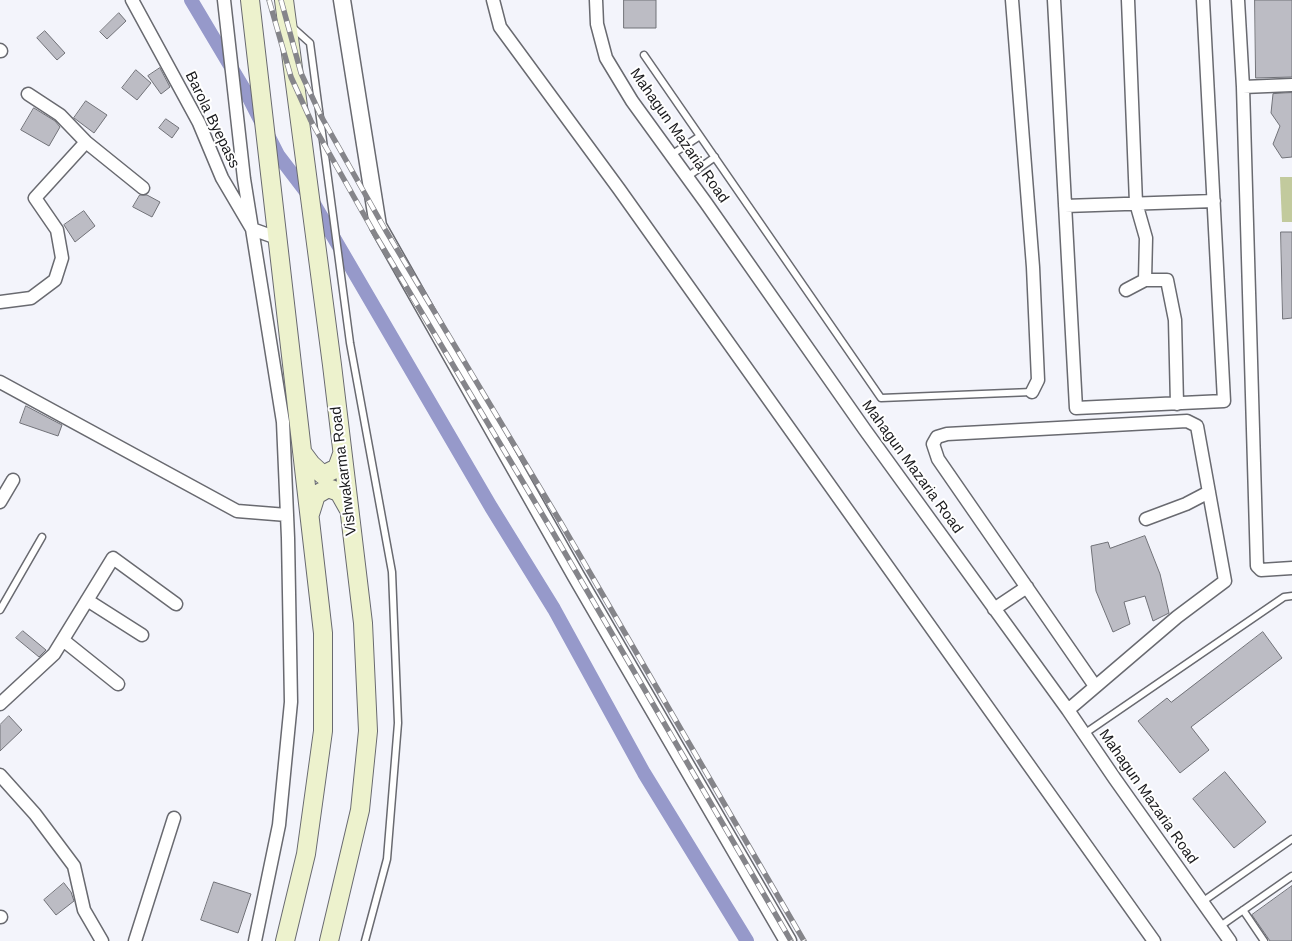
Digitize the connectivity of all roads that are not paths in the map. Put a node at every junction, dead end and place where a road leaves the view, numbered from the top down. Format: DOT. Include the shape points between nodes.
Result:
graph roads {
  1 [pos="132,0"];
  2 [pos="224,0"];
  3 [pos="250,0"];
  4 [pos="284,0"];
  5 [pos="342,0"];
  6 [pos="493,0"];
  7 [pos="596,0"];
  8 [pos="1012,0"];
  9 [pos="1054,0"];
  10 [pos="1128,0"];
  11 [pos="1203,0"];
  12 [pos="1238,0"];
  13 [pos="287,21"];
  14 [pos="644,55"];
  15 [pos="1292,85"];
  16 [pos="1243,87"];
  17 [pos="28,94"];
  18 [pos="700,136"];
  19 [pos="86,142"];
  20 [pos="671,155"];
  21 [pos="715,158"];
  22 [pos="687,177"];
  23 [pos="143,188"];
  24 [pos="1214,201"];
  25 [pos="1136,204"];
  26 [pos="1065,206"];
  27 [pos="252,229"];
  28 [pos="277,238"];
  29 [pos="1146,280"];
  30 [pos="1126,290"];
  31 [pos="0,302"];
  32 [pos="0,382"];
  33 [pos="1032,392"];
  34 [pos="1177,404"];
  35 [pos="302,452"];
  36 [pos="342,454"];
  37 [pos="13,480"];
  38 [pos="1209,492"];
  39 [pos="0,502"];
  40 [pos="349,509"];
  41 [pos="287,515"];
  42 [pos="310,515"];
  43 [pos="1146,519"];
  44 [pos="42,537"];
  45 [pos="1292,568"];
  46 [pos="1027,587"];
  47 [pos="1292,596"];
  48 [pos="87,600"];
  49 [pos="176,604"];
  50 [pos="994,609"];
  51 [pos="0,610"];
  52 [pos="142,635"];
  53 [pos="63,640"];
  54 [pos="118,684"];
  55 [pos="1095,686"];
  56 [pos="0,704"];
  57 [pos="1068,710"];
  58 [pos="1084,734"];
  59 [pos="0,775"];
  60 [pos="174,818"];
  61 [pos="1292,839"];
  62 [pos="1292,876"];
  63 [pos="1202,902"];
  64 [pos="1243,910"];
  65 [pos="1220,927"];
  66 [pos="1150,939"];
  67 [pos="102,941"];
  68 [pos="135,941"];
  69 [pos="255,941"];
  70 [pos="284,941"];
  71 [pos="329,941"];
  72 [pos="365,941"];
  73 [pos="788,941"];
  74 [pos="1230,941"];
  75 [pos="1264,941"];
  1 -- 27 [label="street, Barola Byepass" via="198,122 222,178"];
  2 -- 27 [label="street"];
  3 -- 28 [label="main road"];
  4 -- 13 [label="main road, Vishwakarma Road"];
  5 -- 73 [label="street" via="378,226 571,568"];
  6 -- 66 [label="street" via="500,27 619,189"];
  7 -- 20 [label="street, Mahagun Mazaria Road" via="597,24 606,58"];
  8 -- 33 [label="street" via="1033,267 1038,380"];
  9 -- 26 [label="street"];
  10 -- 25 [label="street"];
  11 -- 24 [label="street"];
  12 -- 16 [label="street"];
  13 -- 36 [label="main road, Vishwakarma Road"];
  13 -- 72 [label="lane" via="310,43 350,343 392,572 398,723 387,859"];
  14 -- 18 [label="lane"];
  15 -- 16 [label="street"];
  16 -- 45 [label="street" via="1257,566 1261,570"];
  17 -- 19 [label="street" via="60,115"];
  18 -- 20 [label="lane"];
  18 -- 21 [label="lane"];
  19 -- 23 [label="street"];
  19 -- 31 [label="street" via="35,198 56,230 62,258 55,280 31,298"];
  20 -- 22 [label="street, Mahagun Mazaria Road"];
  21 -- 22 [label="lane"];
  21 -- 33 [label="lane" via="881,398"];
  22 -- 50 [label="street, Mahagun Mazaria Road"];
  24 -- 25 [label="street"];
  24 -- 34 [label="street" via="1224,400"];
  25 -- 26 [label="street"];
  25 -- 29 [label="street" via="1146,238"];
  26 -- 34 [label="street" via="1076,408"];
  27 -- 28 [label="street"];
  27 -- 41 [label="street" via="283,422"];
  28 -- 35 [label="main road"];
  29 -- 30 [label="street"];
  29 -- 34 [label="street" via="1167,280 1175,320"];
  32 -- 41 [label="street" via="237,511"];
  35 -- 36 [label="main road" via="323,475 337,468"];
  35 -- 42 [label="main road"];
  36 -- 40 [label="main road, Vishwakarma Road"];
  37 -- 39 [label="street"];
  38 -- 43 [label="street"];
  38 -- 46 [label="street" via="1197,426 1187,420 937,437 933,444 938,459"];
  38 -- 55 [label="street" via="1225,581"];
  40 -- 42 [label="main road" via="339,492 328,488 316,495"];
  40 -- 71 [label="main road, Vishwakarma Road" via="363,623 368,731 360,810"];
  41 -- 69 [label="street" via="291,702 279,826"];
  42 -- 70 [label="main road" via="323,633 323,731 306,854"];
  44 -- 51 [label="lane"];
  46 -- 50 [label="street"];
  46 -- 55 [label="street"];
  47 -- 58 [label="lane" via="1284,597"];
  48 -- 49 [label="street" via="113,558"];
  48 -- 52 [label="street"];
  48 -- 53 [label="street"];
  50 -- 57 [label="street, Mahagun Mazaria Road"];
  53 -- 54 [label="street"];
  53 -- 56 [label="street" via="54,654"];
  55 -- 57 [label="street"];
  57 -- 58 [label="street, Mahagun Mazaria Road"];
  58 -- 63 [label="street, Mahagun Mazaria Road"];
  59 -- 67 [label="street" via="35,814 74,866 84,910"];
  60 -- 68 [label="street"];
  61 -- 63 [label="lane"];
  62 -- 64 [label="lane"];
  63 -- 65 [label="street, Mahagun Mazaria Road"];
  64 -- 65 [label="lane"];
  64 -- 75 [label="lane"];
  65 -- 74 [label="street, Mahagun Mazaria Road"];
}
